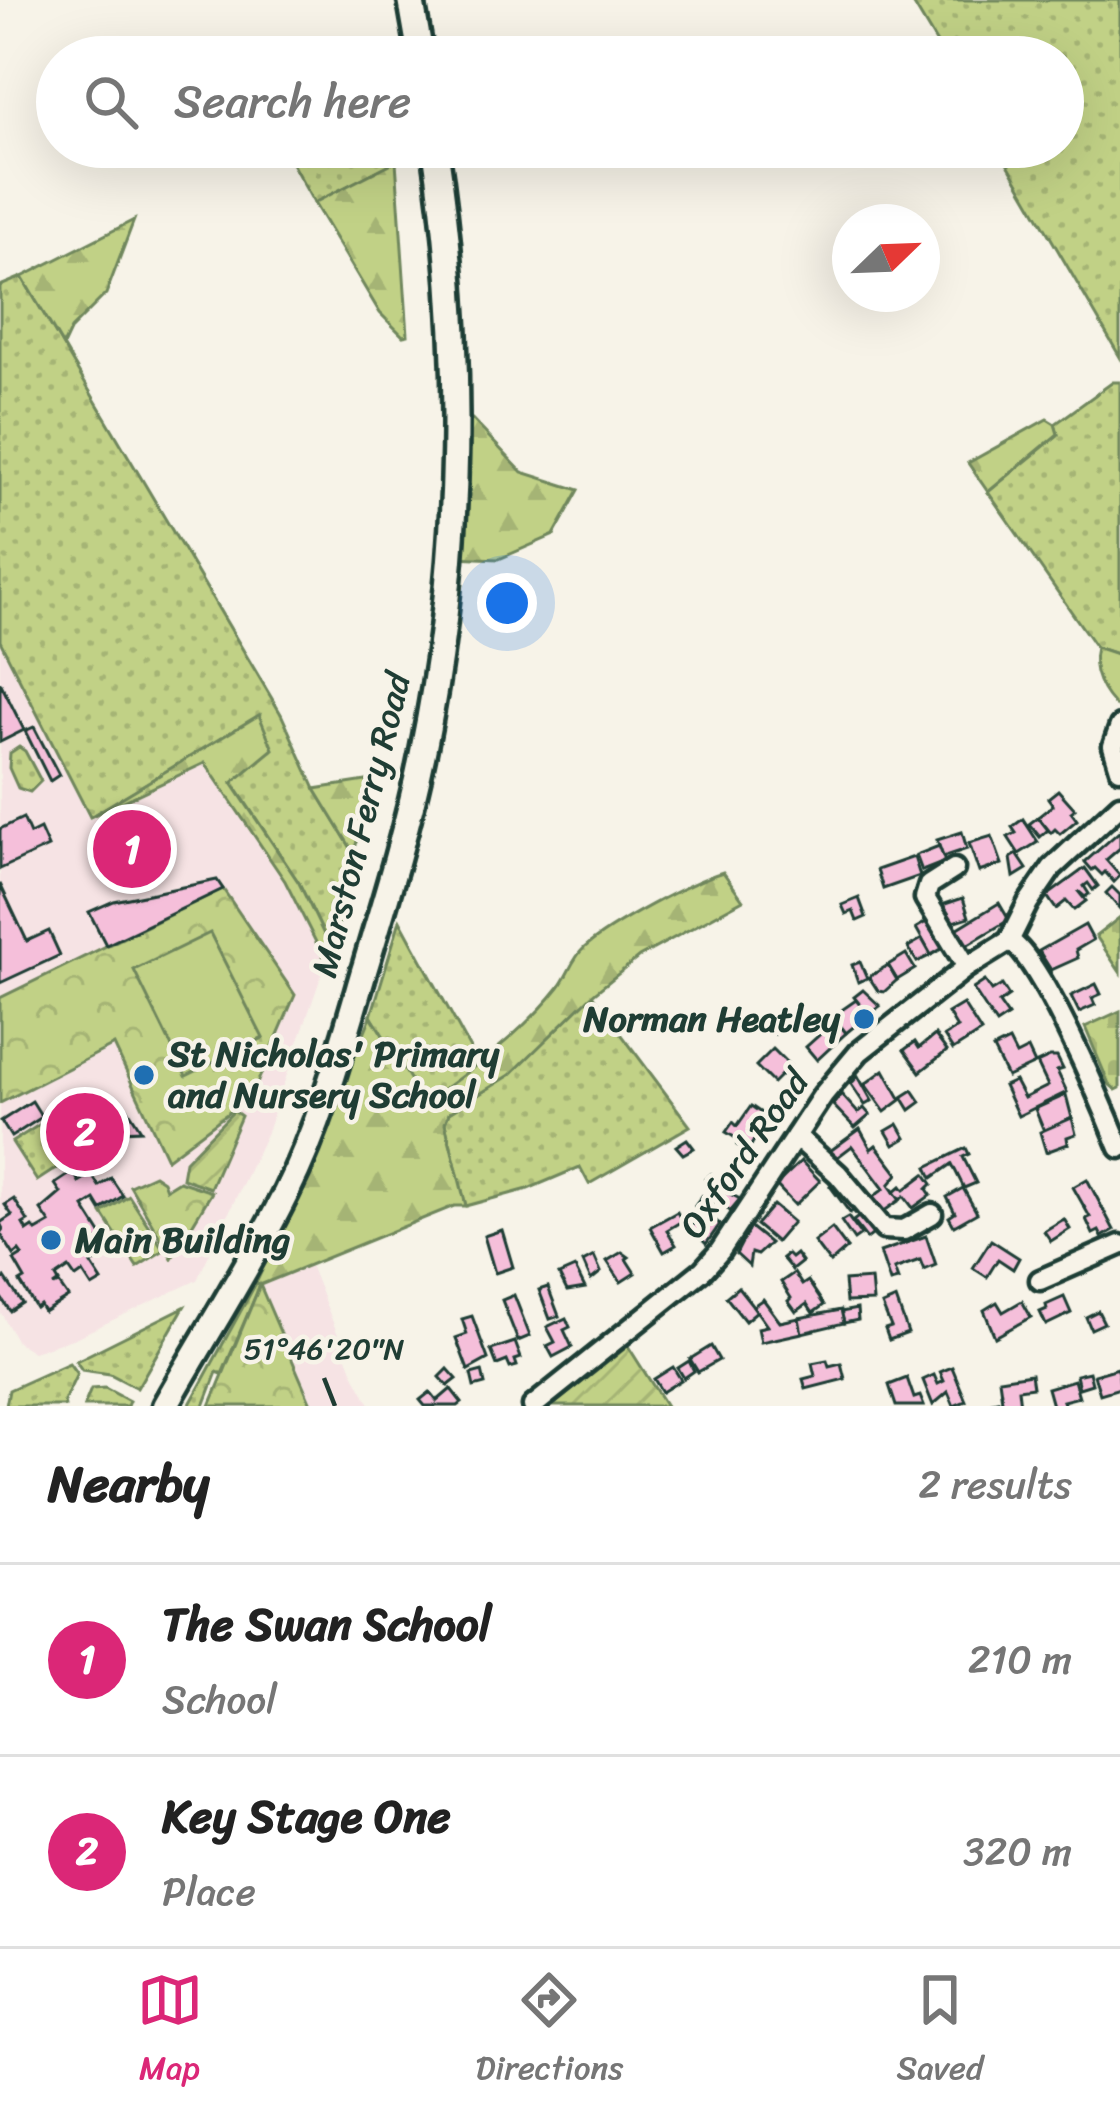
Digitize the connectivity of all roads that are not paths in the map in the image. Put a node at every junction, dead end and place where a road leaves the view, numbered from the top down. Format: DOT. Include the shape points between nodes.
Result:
graph roads {
  1 [pos="411,0"];
  2 [pos="417,36"];
  3 [pos="437,168"];
  4 [pos="1120,726"];
  5 [pos="1120,769"];
  6 [pos="1120,805"];
  7 [pos="954,869"];
  8 [pos="1009,941"];
  9 [pos="967,968"];
  10 [pos="1112,1105"];
  11 [pos="796,1136"];
  12 [pos="1120,1148"];
  13 [pos="932,1214"];
  14 [pos="1120,1245"];
  15 [pos="1040,1280"];
  16 [pos="165,1406"];
  17 [pos="533,1406"];
  1 -- 2 [label="main road"];
  3 -- 16 [label="main road, Marston Ferry Road" via="454,417 448,569 423,754 329,1086 286,1192"];
  4 -- 5 [label="street" via="1113,746"];
  6 -- 8 [label="street" via="1052,868"];
  7 -- 9 [label="street" via="929,885 925,898"];
  8 -- 9 [label="street, Oxford Road"];
  8 -- 10 [label="street" via="1022,946"];
  9 -- 11 [label="street, Oxford Road" via="859,1052"];
  10 -- 12 [label="street"];
  11 -- 13 [label="street" via="884,1228 904,1230"];
  11 -- 17 [label="street, Oxford Road" via="703,1270"];
  14 -- 15 [label="street"];
}
